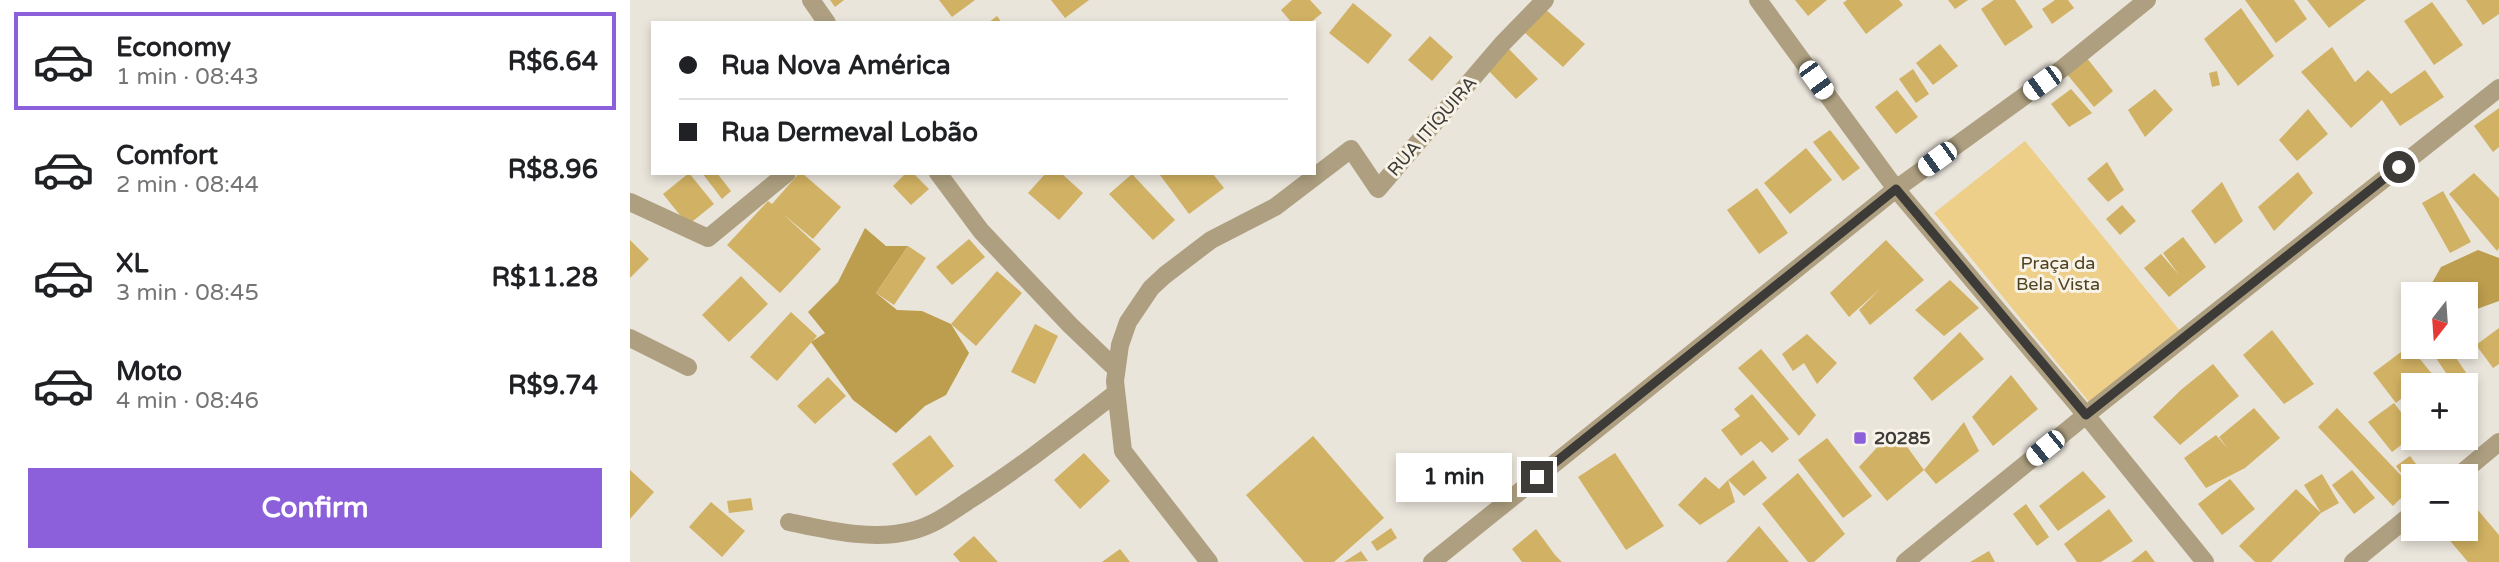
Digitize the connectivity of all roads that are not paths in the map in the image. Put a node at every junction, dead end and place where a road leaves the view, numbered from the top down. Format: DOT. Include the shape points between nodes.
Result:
graph roads {
  1 [pos="811,0"];
  2 [pos="1545,0"];
  3 [pos="1758,0"];
  4 [pos="2147,0"];
  5 [pos="826,21"];
  6 [pos="2499,88"];
  7 [pos="785,175"];
  8 [pos="939,175"];
  9 [pos="1896,189"];
  10 [pos="630,202"];
  11 [pos="630,338"];
  12 [pos="688,367"];
  13 [pos="1116,369"];
  14 [pos="1116,393"];
  15 [pos="2086,415"];
  16 [pos="2499,442"];
  17 [pos="2472,464"];
  18 [pos="789,522"];
  19 [pos="2401,523"];
  20 [pos="1209,562"];
  21 [pos="1432,562"];
  22 [pos="1905,562"];
  23 [pos="2205,562"];
  24 [pos="2353,562"];
  1 -- 5 [label="street"];
  2 -- 13 [label="street, RUA ITIQUIRA" via="1378,189 1351,149 1275,207 1211,240 1165,275 1128,322"];
  3 -- 9 [label="street"];
  4 -- 9 [label="street" via="2063,68"];
  6 -- 15 [label="street"];
  7 -- 10 [label="street" via="708,238"];
  8 -- 13 [label="street" via="981,231"];
  9 -- 15 [label="street"];
  9 -- 21 [label="street"];
  11 -- 12 [label="street"];
  13 -- 14 [label="street, RUA ITIQUIRA"];
  14 -- 18 [label="street" via="999,482 931,524 911,531 851,534"];
  14 -- 20 [label="street, RUA ITIQUIRA" via="1123,451"];
  15 -- 22 [label="street"];
  15 -- 23 [label="street"];
  16 -- 17 [label="street"];
  19 -- 24 [label="street"];
}
